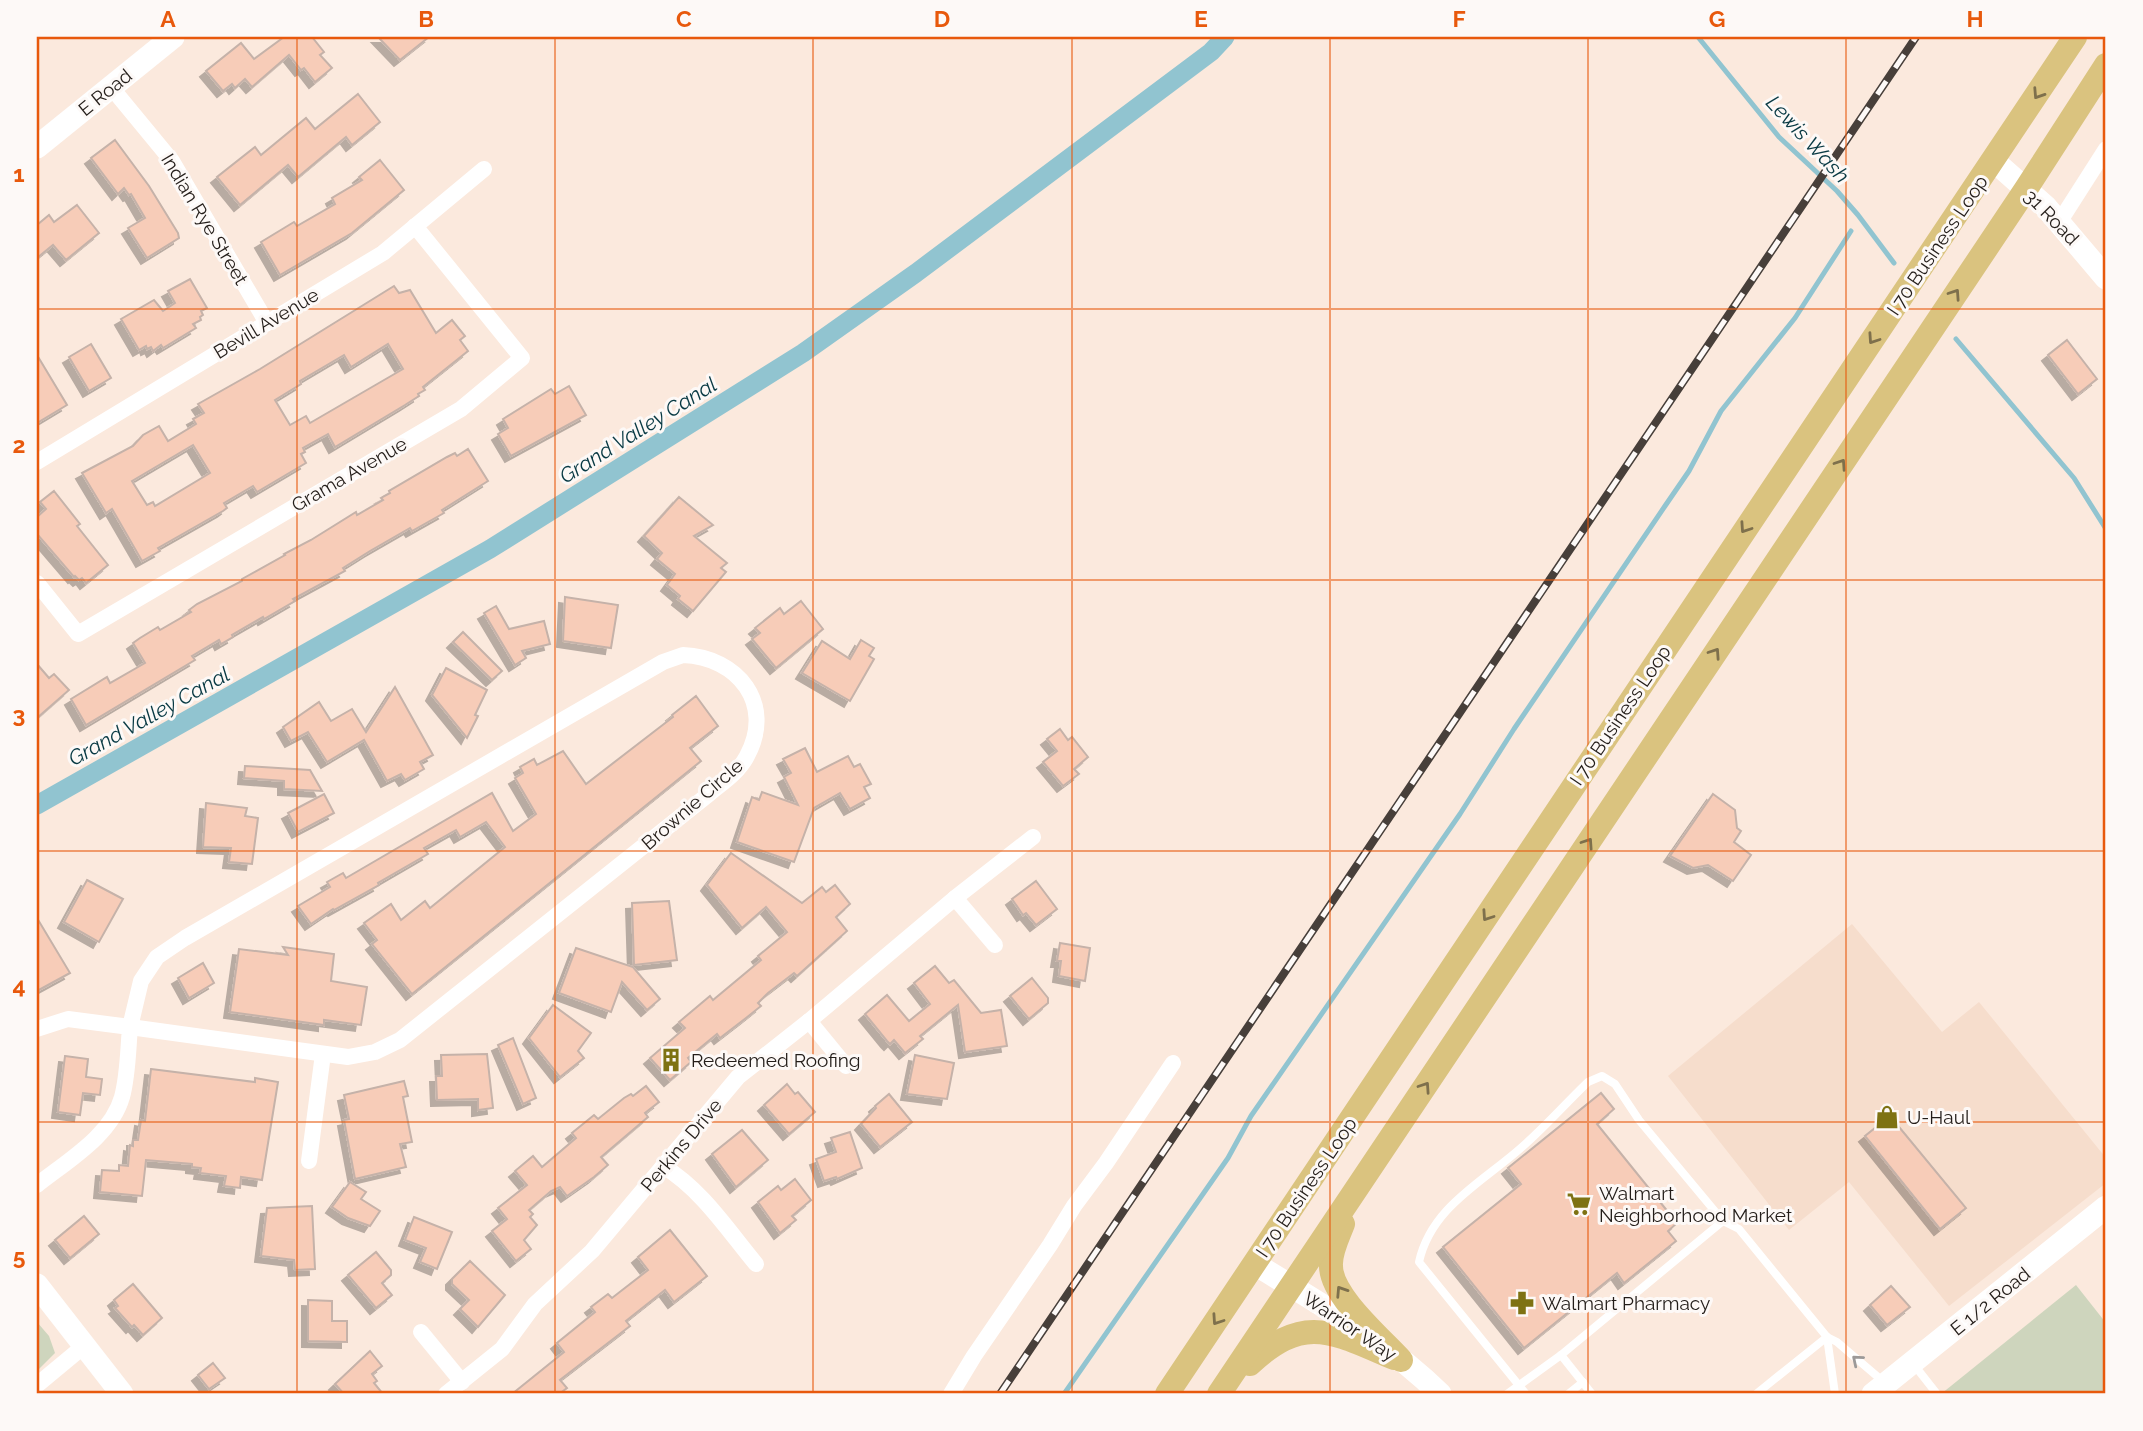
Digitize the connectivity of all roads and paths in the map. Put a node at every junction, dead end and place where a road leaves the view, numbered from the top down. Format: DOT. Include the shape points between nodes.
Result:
graph roads {
  1 [pos="173,37"];
  2 [pos="2075,37"];
  3 [pos="2106,65"];
  4 [pos="111,87"];
  5 [pos="37,147"];
  6 [pos="2106,149"];
  7 [pos="1994,161"];
  8 [pos="484,169"];
  9 [pos="2026,190"];
  10 [pos="2060,221"];
  11 [pos="415,226"];
  12 [pos="2106,278"];
  13 [pos="267,323"];
  14 [pos="37,462"];
  15 [pos="37,583"];
  16 [pos="1032,837"];
  17 [pos="955,898"];
  18 [pos="995,946"];
  19 [pos="809,1021"];
  20 [pos="130,1027"];
  21 [pos="37,1028"];
  22 [pos="323,1054"];
  23 [pos="1173,1063"];
  24 [pos="846,1066"];
  25 [pos="1395,1132"];
  26 [pos="309,1161"];
  27 [pos="663,1166"];
  28 [pos="37,1185"];
  29 [pos="2106,1207"];
  30 [pos="1723,1222"];
  31 [pos="756,1264"];
  32 [pos="1255,1264"];
  33 [pos="37,1284"];
  34 [pos="1291,1287"];
  35 [pos="421,1332"];
  36 [pos="1827,1337"];
  37 [pos="84,1346"];
  38 [pos="1561,1355"];
  39 [pos="1401,1360"];
  40 [pos="1913,1363"];
  41 [pos="462,1382"];
  42 [pos="1583,1382"];
  43 [pos="37,1385"];
  44 [pos="1519,1385"];
  45 [pos="1880,1389"];
  46 [pos="122,1394"];
  47 [pos="446,1394"];
  48 [pos="951,1394"];
  49 [pos="1167,1394"];
  50 [pos="1219,1394"];
  51 [pos="1225,1394"];
  52 [pos="1440,1394"];
  53 [pos="1507,1394"];
  54 [pos="1526,1394"];
  55 [pos="1567,1394"];
  56 [pos="1592,1394"];
  57 [pos="1756,1394"];
  58 [pos="1835,1394"];
  59 [pos="1937,1394"];
  1 -- 4 [label="main road, E Road"];
  2 -- 7 [label="main road, I 70 Business Loop, one-way"];
  3 -- 9 [label="main road"];
  4 -- 5 [label="main road, E Road"];
  4 -- 13 [label="street, Indian Rye Street" via="172,160"];
  6 -- 10 [label="street"];
  7 -- 9 [label="main road, 31 Road"];
  7 -- 32 [label="main road, I 70 Business Loop, one-way"];
  8 -- 11 [label="street, Bevill Avenue"];
  9 -- 10 [label="main road, 31 Road"];
  25 -- 9 [label="main road, one-way"];
  10 -- 12 [label="main road, 31 Road"];
  11 -- 13 [label="street, Bevill Avenue" via="383,253"];
  11 -- 15 [label="street, Grama Avenue" via="523,358 461,408 78,634"];
  13 -- 14 [label="street, Bevill Avenue"];
  16 -- 17 [label="street, Perkins Drive"];
  17 -- 18 [label="street"];
  17 -- 19 [label="street, Perkins Drive"];
  19 -- 24 [label="street"];
  19 -- 27 [label="street, Perkins Drive" via="738,1077"];
  20 -- 21 [label="street, Brownie Circle" via="68,1019"];
  20 -- 22 [label="street, Brownie Circle"];
  20 -- 22 [label="street, Brownie Circle" via="141,981 157,957 663,662 684,655 700,656 715,660 741,679 750,693 757,724 754,742 734,773 400,1040 366,1055"];
  20 -- 28 [label="street" via="122,1097 111,1121"];
  22 -- 26 [label="street"];
  23 -- 48 [label="street"];
  25 -- 34 [label="main road"];
  39 -- 25 [label="main road, one-way" via="1341,1293 1330,1264 1344,1222"];
  27 -- 31 [label="street" via="699,1193"];
  27 -- 41 [label="street, Perkins Drive" via="592,1251 535,1304 502,1349"];
  29 -- 40 [label="main road, E 1/2 Road"];
  30 -- 36 [label="lane" via="1739,1229"];
  30 -- 38 [label="lane"];
  30 -- 44 [label="lane" via="1615,1084 1602,1076 1588,1082 1522,1146 1443,1211 1423,1242 1419,1262"];
  32 -- 34 [label="main road, Warrior Way"];
  32 -- 49 [label="main road, I 70 Business Loop, one-way"];
  33 -- 37 [label="main road"];
  34 -- 39 [label="main road, Warrior Way"];
  34 -- 50 [label="main road"];
  35 -- 41 [label="street"];
  45 -- 36 [label="lane, one-way"];
  36 -- 57 [label="lane"];
  36 -- 58 [label="lane"];
  37 -- 43 [label="street"];
  37 -- 46 [label="main road"];
  38 -- 42 [label="lane"];
  38 -- 44 [label="lane"];
  39 -- 51 [label="main road" via="1339,1335 1319,1331 1294,1334 1268,1348"];
  39 -- 52 [label="main road, Warrior Way"];
  40 -- 45 [label="main road, E 1/2 Road"];
  40 -- 59 [label="lane"];
  41 -- 47 [label="street, Perkins Drive"];
  42 -- 55 [label="lane"];
  42 -- 56 [label="lane"];
  44 -- 53 [label="lane"];
  44 -- 54 [label="lane"];
}
